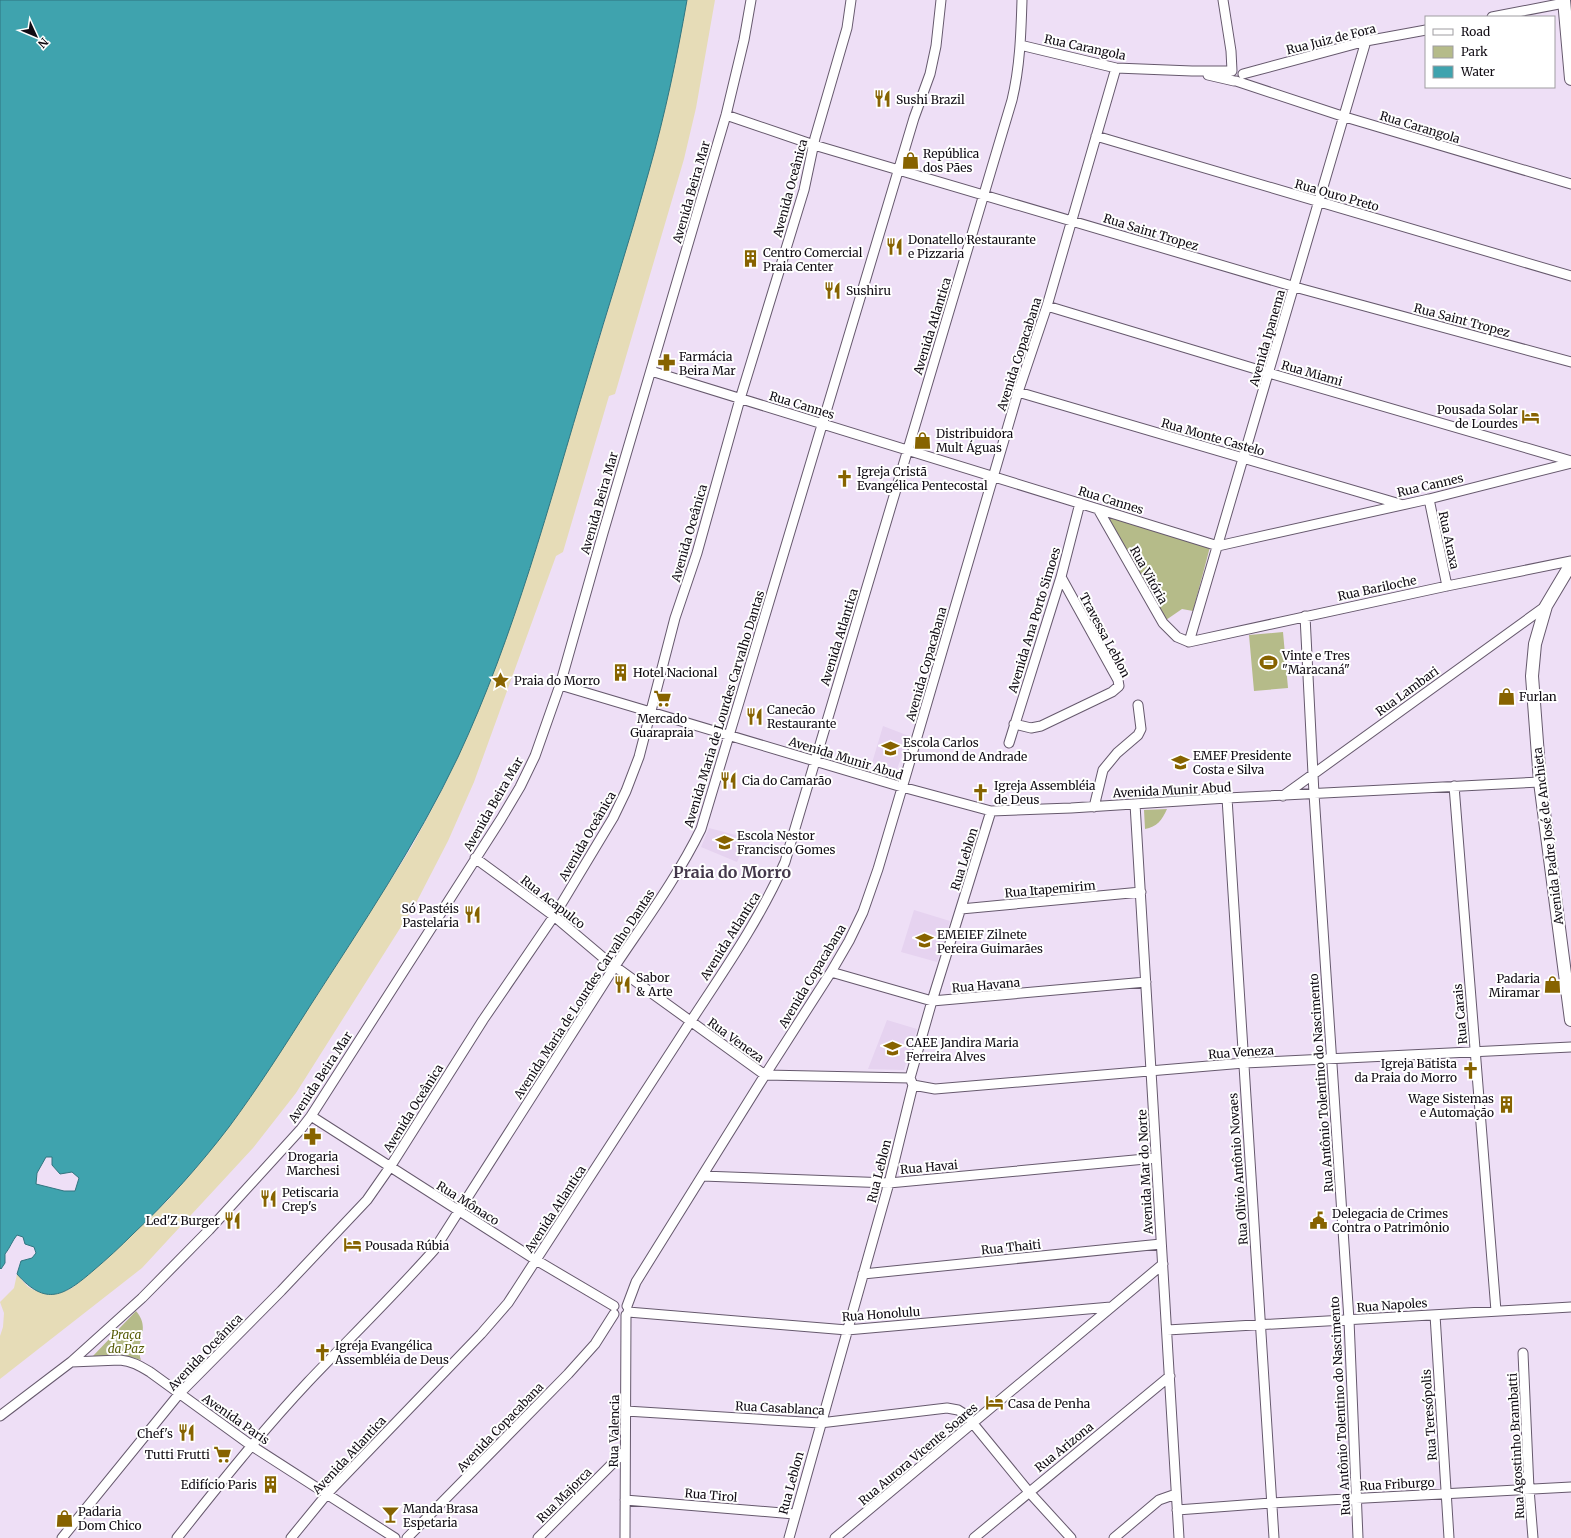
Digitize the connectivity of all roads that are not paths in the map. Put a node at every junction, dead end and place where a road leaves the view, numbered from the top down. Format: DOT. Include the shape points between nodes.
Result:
graph roads {
  1 [pos="751,0"];
  2 [pos="851,0"];
  3 [pos="941,0"];
  4 [pos="1022,0"];
  5 [pos="1223,0"];
  6 [pos="1564,1"];
  7 [pos="1496,16"];
  8 [pos="1425,30"];
  9 [pos="1366,42"];
  10 [pos="1020,45"];
  11 [pos="1116,68"];
  12 [pos="1238,75"];
  13 [pos="1571,79"];
  14 [pos="726,115"];
  15 [pos="1344,117"];
  16 [pos="1096,136"];
  17 [pos="814,145"];
  18 [pos="899,169"];
  19 [pos="1571,184"];
  20 [pos="984,195"];
  21 [pos="1319,202"];
  22 [pos="1071,220"];
  23 [pos="1571,276"];
  24 [pos="1294,287"];
  25 [pos="1047,306"];
  26 [pos="1571,362"];
  27 [pos="651,371"];
  28 [pos="1269,373"];
  29 [pos="1018,392"];
  30 [pos="740,399"];
  31 [pos="822,424"];
  32 [pos="908,450"];
  33 [pos="1244,458"];
  34 [pos="1571,462"];
  35 [pos="993,477"];
  36 [pos="1428,499"];
  37 [pos="1080,503"];
  38 [pos="1402,505"];
  39 [pos="1098,509"];
  40 [pos="1218,546"];
  41 [pos="1571,561"];
  42 [pos="1571,564"];
  43 [pos="1061,578"];
  44 [pos="1447,586"];
  45 [pos="1546,606"];
  46 [pos="1305,616"];
  47 [pos="1190,642"];
  48 [pos="560,685"];
  49 [pos="1138,705"];
  50 [pos="650,712"];
  51 [pos="1014,724"];
  52 [pos="729,736"];
  53 [pos="1009,743"];
  54 [pos="815,761"];
  55 [pos="1313,774"];
  56 [pos="1540,782"];
  57 [pos="1454,786"];
  58 [pos="902,787"];
  59 [pos="1314,794"];
  60 [pos="1283,796"];
  61 [pos="1227,798"];
  62 [pos="1135,804"];
  63 [pos="1094,807"];
  64 [pos="991,811"];
  65 [pos="475,858"];
  66 [pos="1140,892"];
  67 [pos="961,909"];
  68 [pos="554,916"];
  69 [pos="615,966"];
  70 [pos="831,972"];
  71 [pos="1146,982"];
  72 [pos="932,1001"];
  73 [pos="1571,1020"];
  74 [pos="690,1021"];
  75 [pos="1571,1047"];
  76 [pos="1475,1052"];
  77 [pos="1331,1058"];
  78 [pos="1244,1063"];
  79 [pos="1151,1071"];
  80 [pos="765,1075"];
  81 [pos="912,1081"];
  82 [pos="311,1116"];
  83 [pos="1156,1158"];
  84 [pos="390,1167"];
  85 [pos="702,1176"];
  86 [pos="889,1183"];
  87 [pos="459,1211"];
  88 [pos="1162,1244"];
  89 [pos="536,1260"];
  90 [pos="1163,1264"];
  91 [pos="863,1274"];
  92 [pos="1111,1307"];
  93 [pos="1571,1307"];
  94 [pos="1496,1311"];
  95 [pos="622,1313"];
  96 [pos="1435,1315"];
  97 [pos="1349,1320"];
  98 [pos="1260,1325"];
  99 [pos="847,1330"];
  100 [pos="1166,1330"];
  101 [pos="1523,1353"];
  102 [pos="71,1362"];
  103 [pos="1170,1376"];
  104 [pos="180,1394"];
  105 [pos="626,1411"];
  106 [pos="0,1416"];
  107 [pos="820,1423"];
  108 [pos="973,1424"];
  109 [pos="252,1446"];
  110 [pos="624,1451"];
  111 [pos="1571,1487"];
  112 [pos="1529,1489"];
  113 [pos="1029,1492"];
  114 [pos="327,1494"];
  115 [pos="1176,1494"];
  116 [pos="1446,1494"];
  117 [pos="1356,1498"];
  118 [pos="625,1500"];
  119 [pos="1272,1503"];
  120 [pos="1177,1510"];
  121 [pos="794,1514"];
  122 [pos="62,1538"];
  123 [pos="177,1538"];
  124 [pos="291,1538"];
  125 [pos="395,1538"];
  126 [pos="407,1538"];
  127 [pos="538,1538"];
  128 [pos="624,1538"];
  129 [pos="789,1538"];
  130 [pos="835,1538"];
  131 [pos="974,1538"];
  132 [pos="1071,1538"];
  133 [pos="1114,1538"];
  134 [pos="1179,1538"];
  135 [pos="1274,1538"];
  136 [pos="1358,1538"];
  137 [pos="1448,1538"];
  138 [pos="1534,1538"];
  1 -- 14 [label="street, Avenida Beira Mar"];
  2 -- 17 [label="street, Avenida Oceânica" via="841,52"];
  3 -- 18 [label="street, Avenida Maria de Lourdes Carvalho Dantas" via="930,74"];
  4 -- 10 [label="street, Avenida Atlantica"];
  5 -- 12 [label="street" via="1231,51"];
  6 -- 7 [label="street"];
  6 -- 13 [label="main road"];
  8 -- 9 [label="street, Rua Juiz de Fora"];
  9 -- 12 [label="street, Rua Juiz de Fora"];
  9 -- 15 [label="street, Avenida Ipanema"];
  10 -- 11 [label="street, Rua Carangola"];
  10 -- 20 [label="street, Avenida Atlantica" via="1012,100"];
  11 -- 12 [label="street, Rua Carangola"];
  11 -- 16 [label="street, Avenida Copacabana"];
  12 -- 15 [label="street, Rua Carangola" via="1263,90"];
  14 -- 17 [label="street, Rua Saint Tropez"];
  14 -- 27 [label="street, Avenida Beira Mar"];
  15 -- 19 [label="street, Rua Carangola"];
  15 -- 21 [label="street, Avenida Ipanema"];
  16 -- 21 [label="street, Rua Ouro Preto"];
  16 -- 22 [label="street, Avenida Copacabana"];
  17 -- 18 [label="street, Rua Saint Tropez"];
  17 -- 30 [label="street, Avenida Oceânica" via="804,190"];
  18 -- 20 [label="street, Rua Saint Tropez"];
  18 -- 31 [label="street, Avenida Maria de Lourdes Carvalho Dantas"];
  20 -- 22 [label="street, Rua Saint Tropez"];
  20 -- 32 [label="street, Avenida Atlantica"];
  21 -- 23 [label="street, Rua Ouro Preto"];
  21 -- 24 [label="street, Avenida Ipanema"];
  22 -- 24 [label="street, Rua Saint Tropez"];
  22 -- 25 [label="street, Avenida Copacabana"];
  24 -- 26 [label="street, Rua Saint Tropez"];
  24 -- 28 [label="street, Avenida Ipanema"];
  25 -- 28 [label="street, Rua Miami"];
  25 -- 29 [label="street, Avenida Copacabana"];
  27 -- 30 [label="street, Rua Cannes"];
  27 -- 48 [label="street, Avenida Beira Mar"];
  28 -- 33 [label="street, Avenida Ipanema"];
  28 -- 34 [label="street, Rua Miami"];
  29 -- 33 [label="street, Rua Monte Castelo"];
  29 -- 35 [label="street, Avenida Copacabana"];
  30 -- 31 [label="street, Rua Cannes"];
  30 -- 50 [label="street, Avenida Oceânica"];
  31 -- 32 [label="street, Rua Cannes"];
  31 -- 52 [label="street, Avenida Maria de Lourdes Carvalho Dantas"];
  32 -- 35 [label="street, Rua Cannes"];
  32 -- 54 [label="street, Avenida Atlantica"];
  33 -- 38 [label="street, Rua Monte Castelo"];
  33 -- 40 [label="street, Avenida Ipanema"];
  34 -- 36 [label="street, Rua Cannes"];
  35 -- 37 [label="street, Rua Cannes"];
  35 -- 58 [label="street, Avenida Copacabana"];
  36 -- 38 [label="street, Rua Cannes"];
  36 -- 44 [label="street, Rua Araxa"];
  37 -- 39 [label="street, Rua Cannes"];
  37 -- 43 [label="street, Avenida Ana Porto Simoes"];
  38 -- 40 [label="street, Rua Cannes"];
  39 -- 40 [label="street, Rua Cannes"];
  39 -- 47 [label="street, Rua Vitória" via="1163,624 1177,637"];
  40 -- 47 [label="street, Avenida Ipanema"];
  41 -- 44 [label="street, Rua Bariloche"];
  42 -- 45 [label="main road, Avenida Padre José de Anchieta"];
  43 -- 51 [label="street, Avenida Ana Porto Simoes"];
  43 -- 51 [label="street, Travessa Leblon" via="1119,686 1112,692 1041,726 1031,728"];
  44 -- 46 [label="street, Rua Bariloche"];
  45 -- 55 [label="street, Rua Lambari"];
  45 -- 56 [label="main road, Avenida Padre José de Anchieta" via="1535,644 1532,676"];
  46 -- 47 [label="street, Rua Bariloche"];
  46 -- 55 [label="street, Rua Antônio Tolentino do Nascimento"];
  48 -- 50 [label="street, Avenida Munir Abud"];
  48 -- 65 [label="street, Avenida Beira Mar" via="535,756 520,787"];
  49 -- 63 [label="street" via="1141,729 1103,770"];
  50 -- 52 [label="street, Avenida Munir Abud"];
  50 -- 68 [label="street, Avenida Oceânica" via="638,757 620,806"];
  51 -- 53 [label="street, Avenida Ana Porto Simoes"];
  52 -- 54 [label="street, Avenida Munir Abud"];
  52 -- 69 [label="street, Avenida Maria de Lourdes Carvalho Dantas" via="701,828 688,857"];
  54 -- 58 [label="street, Avenida Munir Abud"];
  54 -- 74 [label="street, Avenida Atlantica" via="785,862 773,889"];
  55 -- 59 [label="street, Rua Antônio Tolentino do Nascimento"];
  55 -- 60 [label="street, Rua Lambari"];
  56 -- 57 [label="street, Avenida Munir Abud"];
  56 -- 73 [label="main road, Avenida Padre José de Anchieta"];
  57 -- 59 [label="street, Avenida Munir Abud"];
  57 -- 76 [label="street, Rua Carais"];
  58 -- 64 [label="street, Avenida Munir Abud"];
  58 -- 70 [label="street, Avenida Copacabana" via="863,912"];
  59 -- 60 [label="street, Avenida Munir Abud"];
  59 -- 77 [label="street, Rua Antônio Tolentino do Nascimento"];
  60 -- 61 [label="street, Avenida Munir Abud"];
  61 -- 62 [label="street, Avenida Munir Abud"];
  61 -- 78 [label="street, Rua Olivio Antônio Novaes"];
  62 -- 63 [label="street, Avenida Munir Abud"];
  62 -- 66 [label="street, Avenida Mar do Norte"];
  63 -- 64 [label="street, Avenida Munir Abud"];
  64 -- 67 [label="street, Rua Leblon"];
  65 -- 68 [label="street, Rua Acapulco"];
  65 -- 82 [label="street, Avenida Beira Mar"];
  66 -- 67 [label="street, Rua Itapemirim"];
  66 -- 71 [label="street, Avenida Mar do Norte"];
  67 -- 72 [label="street, Rua Leblon"];
  68 -- 69 [label="street, Rua Acapulco"];
  68 -- 84 [label="street, Avenida Oceânica" via="483,1020"];
  69 -- 74 [label="street, Rua Veneza"];
  69 -- 87 [label="street, Avenida Maria de Lourdes Carvalho Dantas"];
  70 -- 72 [label="street, Rua Havana"];
  70 -- 80 [label="street, Avenida Copacabana"];
  71 -- 72 [label="street, Rua Havana"];
  71 -- 79 [label="street, Avenida Mar do Norte"];
  72 -- 81 [label="street, Rua Leblon"];
  74 -- 80 [label="street, Rua Veneza"];
  74 -- 89 [label="street, Avenida Atlantica"];
  75 -- 76 [label="street, Rua Veneza"];
  76 -- 77 [label="street, Rua Veneza"];
  76 -- 94 [label="street, Rua Carais"];
  77 -- 78 [label="street, Rua Veneza"];
  77 -- 97 [label="street, Rua Antônio Tolentino do Nascimento"];
  78 -- 79 [label="street, Rua Veneza"];
  78 -- 98 [label="street, Rua Olivio Antônio Novaes"];
  79 -- 81 [label="street, Rua Veneza" via="935,1089"];
  79 -- 83 [label="street, Avenida Mar do Norte"];
  80 -- 81 [label="street, Rua Veneza"];
  80 -- 85 [label="street, Avenida Copacabana"];
  81 -- 86 [label="street, Rua Leblon"];
  82 -- 84 [label="street, Rua Mônaco"];
  82 -- 102 [label="street, Avenida Beira Mar" via="270,1164 172,1268"];
  83 -- 86 [label="street, Rua Havai"];
  83 -- 88 [label="street, Avenida Mar do Norte"];
  84 -- 87 [label="street, Rua Mônaco"];
  84 -- 104 [label="street, Avenida Oceânica" via="367,1200"];
  85 -- 86 [label="street, Rua Havai"];
  85 -- 95 [label="street, Avenida Copacabana" via="636,1282"];
  86 -- 91 [label="street, Rua Leblon"];
  87 -- 89 [label="street, Rua Mônaco"];
  87 -- 109 [label="street, Avenida Maria de Lourdes Carvalho Dantas" via="434,1250 308,1382"];
  88 -- 90 [label="street, Avenida Mar do Norte"];
  88 -- 91 [label="street, Rua Thaiti"];
  89 -- 95 [label="street, Rua Mônaco"];
  89 -- 114 [label="street, Avenida Atlantica" via="508,1303 481,1334"];
  90 -- 92 [label="street, Rua Aurora Vicente Soares"];
  90 -- 100 [label="street, Avenida Mar do Norte"];
  91 -- 99 [label="street, Rua Leblon"];
  92 -- 99 [label="street, Rua Honolulu"];
  92 -- 108 [label="street, Rua Aurora Vicente Soares"];
  93 -- 94 [label="street, Rua Napoles"];
  94 -- 96 [label="street, Rua Napoles"];
  95 -- 99 [label="street, Rua Honolulu"];
  95 -- 105 [label="street, Rua Valencia"];
  95 -- 126 [label="street, Avenida Copacabana" via="605,1329 568,1374"];
  96 -- 97 [label="street, Rua Napoles"];
  96 -- 116 [label="street, Rua Teresópolis"];
  97 -- 98 [label="street, Rua Napoles"];
  97 -- 117 [label="street, Rua Antônio Tolentino do Nascimento"];
  98 -- 100 [label="street, Rua Napoles"];
  98 -- 119 [label="street, Rua Olivio Antônio Novaes"];
  99 -- 107 [label="street, Rua Leblon"];
  100 -- 103 [label="street, Avenida Mar do Norte"];
  101 -- 112 [label="street, Rua Agostinho Brambatti"];
  102 -- 104 [label="street, Avenida Paris" via="128,1361 150,1372"];
  102 -- 106 [label="street"];
  103 -- 113 [label="street, Rua Arizona"];
  103 -- 115 [label="street, Avenida Mar do Norte"];
  104 -- 109 [label="street, Avenida Paris"];
  104 -- 122 [label="street, Avenida Oceânica"];
  105 -- 107 [label="street, Rua Casablanca"];
  105 -- 110 [label="street, Rua Valencia"];
  107 -- 108 [label="street, Rua Casablanca" via="947,1408 958,1410"];
  107 -- 121 [label="street, Rua Leblon"];
  108 -- 113 [label="street, Rua Casablanca"];
  108 -- 130 [label="street, Rua Aurora Vicente Soares"];
  109 -- 114 [label="street, Avenida Paris"];
  109 -- 123 [label="street, Avenida Maria de Lourdes Carvalho Dantas"];
  110 -- 118 [label="street, Rua Valencia"];
  110 -- 127 [label="street, Rua Majorca"];
  111 -- 112 [label="street, Rua Friburgo"];
  112 -- 116 [label="street, Rua Friburgo"];
  112 -- 138 [label="street, Rua Agostinho Brambatti"];
  113 -- 131 [label="street, Rua Arizona"];
  113 -- 132 [label="street, Rua Casablanca"];
  114 -- 124 [label="street, Avenida Atlantica"];
  114 -- 125 [label="street, Avenida Paris"];
  115 -- 120 [label="street, Avenida Mar do Norte"];
  115 -- 133 [label="street" via="1159,1500"];
  116 -- 117 [label="street, Rua Friburgo"];
  116 -- 137 [label="street, Rua Teresópolis"];
  117 -- 119 [label="street, Rua Friburgo"];
  117 -- 136 [label="street, Rua Antônio Tolentino do Nascimento"];
  118 -- 121 [label="street, Rua Tirol"];
  118 -- 128 [label="street, Rua Valencia"];
  119 -- 120 [label="street, Rua Friburgo"];
  119 -- 135 [label="street, Rua Olivio Antônio Novaes"];
  120 -- 134 [label="street, Avenida Mar do Norte"];
  121 -- 129 [label="street, Rua Leblon"];
}
